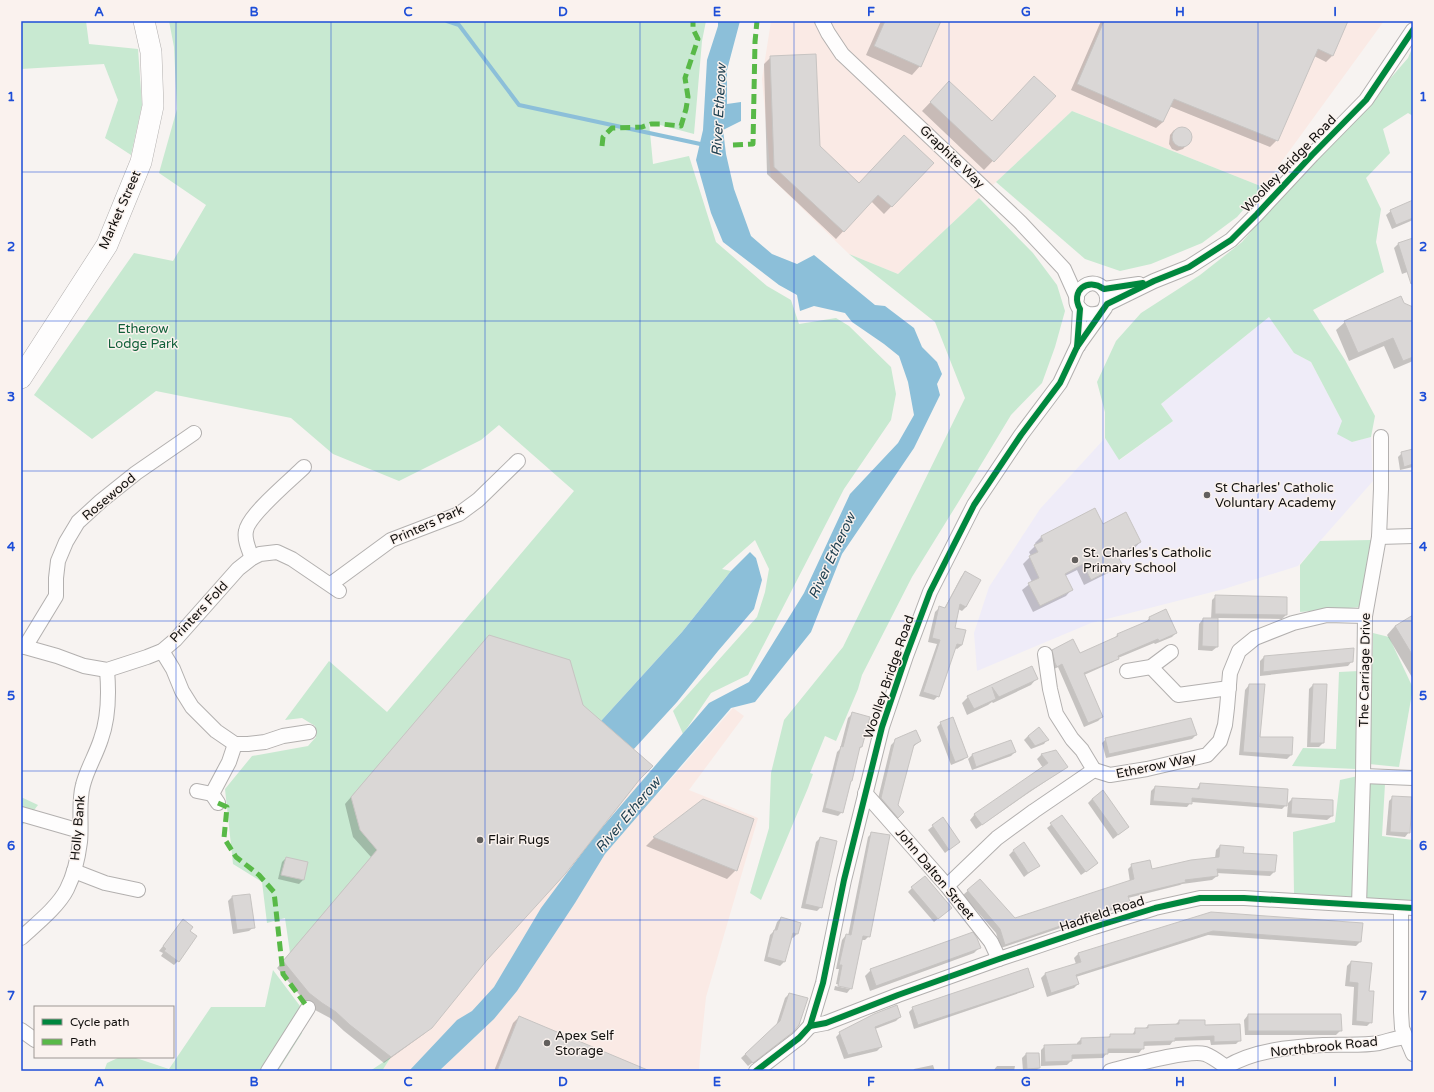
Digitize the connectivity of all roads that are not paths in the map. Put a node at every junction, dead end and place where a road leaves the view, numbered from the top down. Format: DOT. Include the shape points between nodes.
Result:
graph roads {
  1 [pos="144,21"];
  2 [pos="822,21"];
  3 [pos="1413,30"];
  4 [pos="1064,269"];
  5 [pos="1154,282"];
  6 [pos="1098,286"];
  7 [pos="1078,304"];
  8 [pos="1105,308"];
  9 [pos="1078,347"];
  10 [pos="21,378"];
  11 [pos="194,432"];
  12 [pos="1381,436"];
  13 [pos="518,461"];
  14 [pos="304,467"];
  15 [pos="1413,536"];
  16 [pos="1378,538"];
  17 [pos="252,558"];
  18 [pos="238,569"];
  19 [pos="1365,616"];
  20 [pos="23,646"];
  21 [pos="162,651"];
  22 [pos="1171,652"];
  23 [pos="1045,654"];
  24 [pos="1151,667"];
  25 [pos="107,670"];
  26 [pos="1127,671"];
  27 [pos="1229,688"];
  28 [pos="309,732"];
  29 [pos="235,744"];
  30 [pos="1094,770"];
  31 [pos="1363,776"];
  32 [pos="1413,778"];
  33 [pos="197,791"];
  34 [pos="865,793"];
  35 [pos="21,814"];
  36 [pos="80,831"];
  37 [pos="74,871"];
  38 [pos="947,886"];
  39 [pos="138,890"];
  40 [pos="1359,905"];
  41 [pos="1407,908"];
  42 [pos="21,938"];
  43 [pos="999,959"];
  44 [pos="308,1008"];
  45 [pos="810,1026"];
  46 [pos="21,1030"];
  47 [pos="1405,1037"];
  48 [pos="34,1039"];
  49 [pos="1413,1054"];
  50 [pos="1226,1069"];
  51 [pos="268,1071"];
  52 [pos="756,1071"];
  53 [pos="1110,1071"];
  1 -- 10 [label="highway, Market Street" via="151,52 153,106 141,162 107,245"];
  2 -- 4 [label="street, Graphite Way" via="842,54 1020,222"];
  3 -- 5 [label="street, Woolley Bridge Road" via="1366,100 1231,240 1190,267"];
  4 -- 6 [label="street"];
  4 -- 7 [label="street, Graphite Way"];
  5 -- 6 [label="street, Woolley Bridge Road"];
  5 -- 8 [label="street, Woolley Bridge Road"];
  6 -- 7 [label="street" via="1083,287 1078,293"];
  6 -- 8 [label="street" via="1108,296"];
  7 -- 8 [label="street" via="1084,313 1092,315"];
  7 -- 9 [label="street, Woolley Bridge Road"];
  8 -- 9 [label="street, Woolley Bridge Road"];
  9 -- 34 [label="street, Woolley Bridge Road" via="1060,383 1021,434 974,505 930,592 882,727"];
  11 -- 20 [label="street, Rosewood" via="136,473 78,522 58,561 56,596"];
  12 -- 16 [label="street, The Carriage Drive"];
  13 -- 17 [label="street, Printers Park" via="460,514 391,540 335,588 277,552 260,554"];
  14 -- 17 [label="street" via="257,512 249,523 246,531 247,544"];
  15 -- 16 [label="street"];
  16 -- 19 [label="street, The Carriage Drive"];
  17 -- 18 [label="street, Printers Park"];
  18 -- 21 [label="street, Printers Fold" via="175,640"];
  19 -- 27 [label="street, Etherow Way" via="1327,614 1293,623 1255,638 1239,651 1230,673"];
  19 -- 31 [label="street, The Carriage Drive"];
  20 -- 25 [label="street, Printers Fold" via="84,666"];
  21 -- 25 [label="street, Printers Fold"];
  21 -- 29 [label="street" via="192,707 216,731"];
  22 -- 24 [label="street"];
  23 -- 30 [label="street" via="1050,689 1058,718"];
  24 -- 26 [label="street"];
  24 -- 27 [label="street" via="1178,695"];
  25 -- 36 [label="street, Holly Bank" via="107,712 101,739 82,785"];
  27 -- 30 [label="street, Etherow Way" via="1225,724 1220,741 1206,755 1110,775"];
  28 -- 29 [label="street" via="265,742"];
  29 -- 33 [label="street" via="215,799"];
  30 -- 38 [label="street" via="997,838"];
  31 -- 32 [label="street"];
  31 -- 40 [label="street, The Carriage Drive"];
  34 -- 38 [label="street, John Dalton Street"];
  34 -- 45 [label="street, Woolley Bridge Road" via="823,983"];
  35 -- 36 [label="street"];
  36 -- 37 [label="street, Holly Bank"];
  37 -- 39 [label="street, Holly Bank" via="105,883"];
  37 -- 42 [label="street, Holly Bank" via="66,890 50,911"];
  38 -- 43 [label="street, John Dalton Street" via="991,942"];
  40 -- 41 [label="street, Hadfield Road"];
  40 -- 43 [label="street, Hadfield Road" via="1200,898 1155,908"];
  41 -- 47 [label="street" via="1400,1012"];
  43 -- 45 [label="street, Hadfield Road" via="826,1023"];
  44 -- 51 [label="street"];
  45 -- 52 [label="street, Woolley Bridge Road" via="799,1038"];
  46 -- 48 [label="street"];
  47 -- 49 [label="street"];
  47 -- 50 [label="street, Northbrook Road" via="1379,1043 1282,1049 1247,1056"];
  50 -- 53 [label="street" via="1214,1058 1203,1054 1185,1054"];
}
